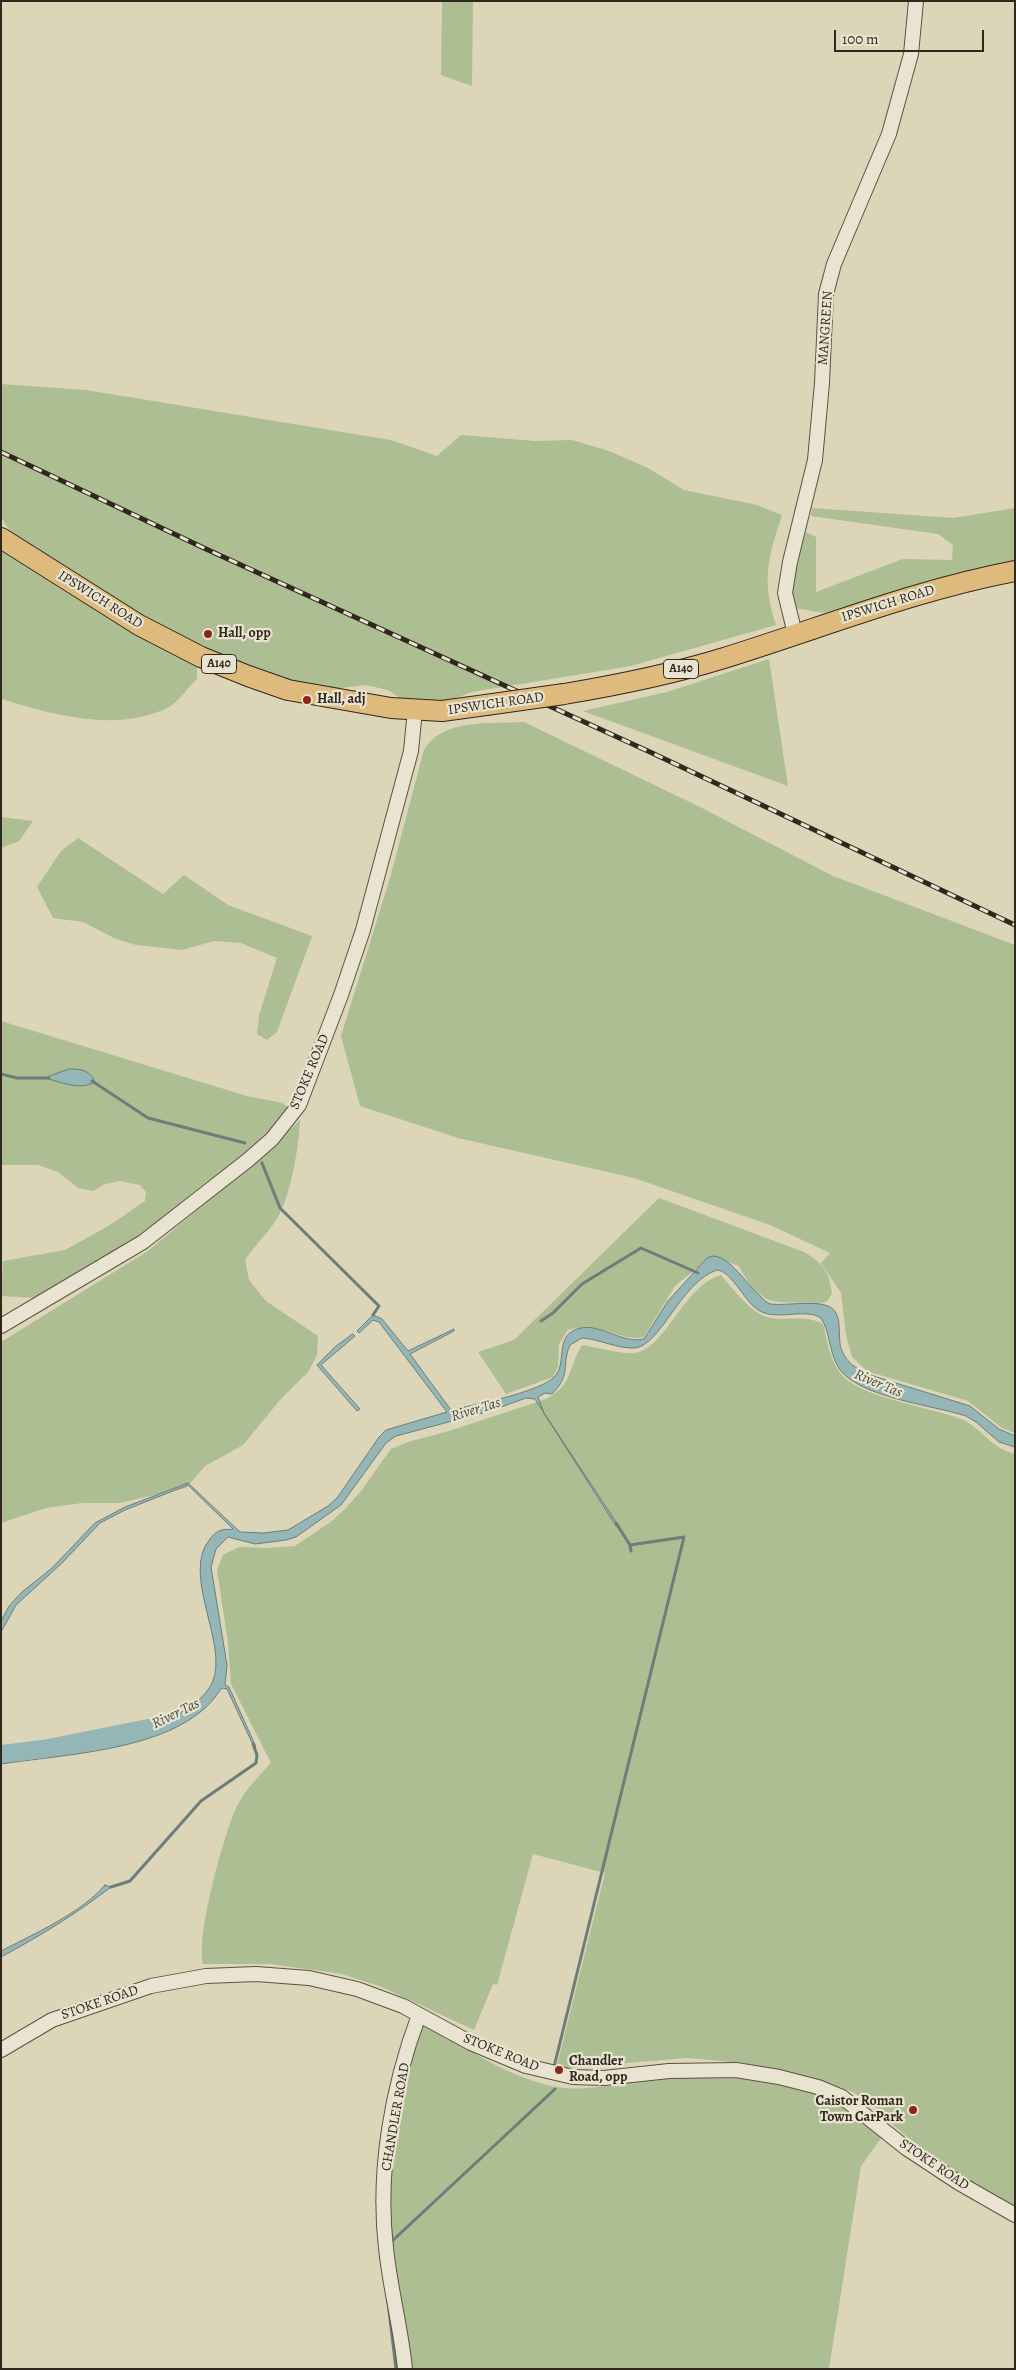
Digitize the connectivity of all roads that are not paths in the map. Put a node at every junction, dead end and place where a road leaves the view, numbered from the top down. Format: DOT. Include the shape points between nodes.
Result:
graph roads {
  1 [pos="916,1"];
  2 [pos="1,538"];
  3 [pos="1015,571"];
  4 [pos="795,634"];
  5 [pos="416,710"];
  6 [pos="1,1326"];
  7 [pos="419,2015"];
  8 [pos="1,2050"];
  9 [pos="1015,2215"];
  10 [pos="405,2369"];
  1 -- 4 [label="street, MANGREEN" via="911,54 889,134 834,264 826,294 815,460 785,593"];
  2 -- 5 [label="highway, IPSWICH ROAD / A140" via="138,625 201,657 288,690 361,704"];
  3 -- 4 [label="highway, IPSWICH ROAD / A140" via="914,594"];
  4 -- 5 [label="highway, IPSWICH ROAD / A140, bridge" via="670,672 564,694 442,711"];
  5 -- 6 [label="street, STOKE ROAD" via="411,751 363,930 299,1105 260,1149 143,1242"];
  7 -- 8 [label="street, STOKE ROAD" via="357,1989 309,1978 256,1974 206,1976 151,1986 100,2001 52,2020"];
  7 -- 9 [label="street, STOKE ROAD" via="471,2043 526,2066 572,2077 736,2070 818,2087 842,2097 906,2148"];
  7 -- 10 [label="street, CHANDLER ROAD" via="400,2080 384,2191 386,2248"];
}
